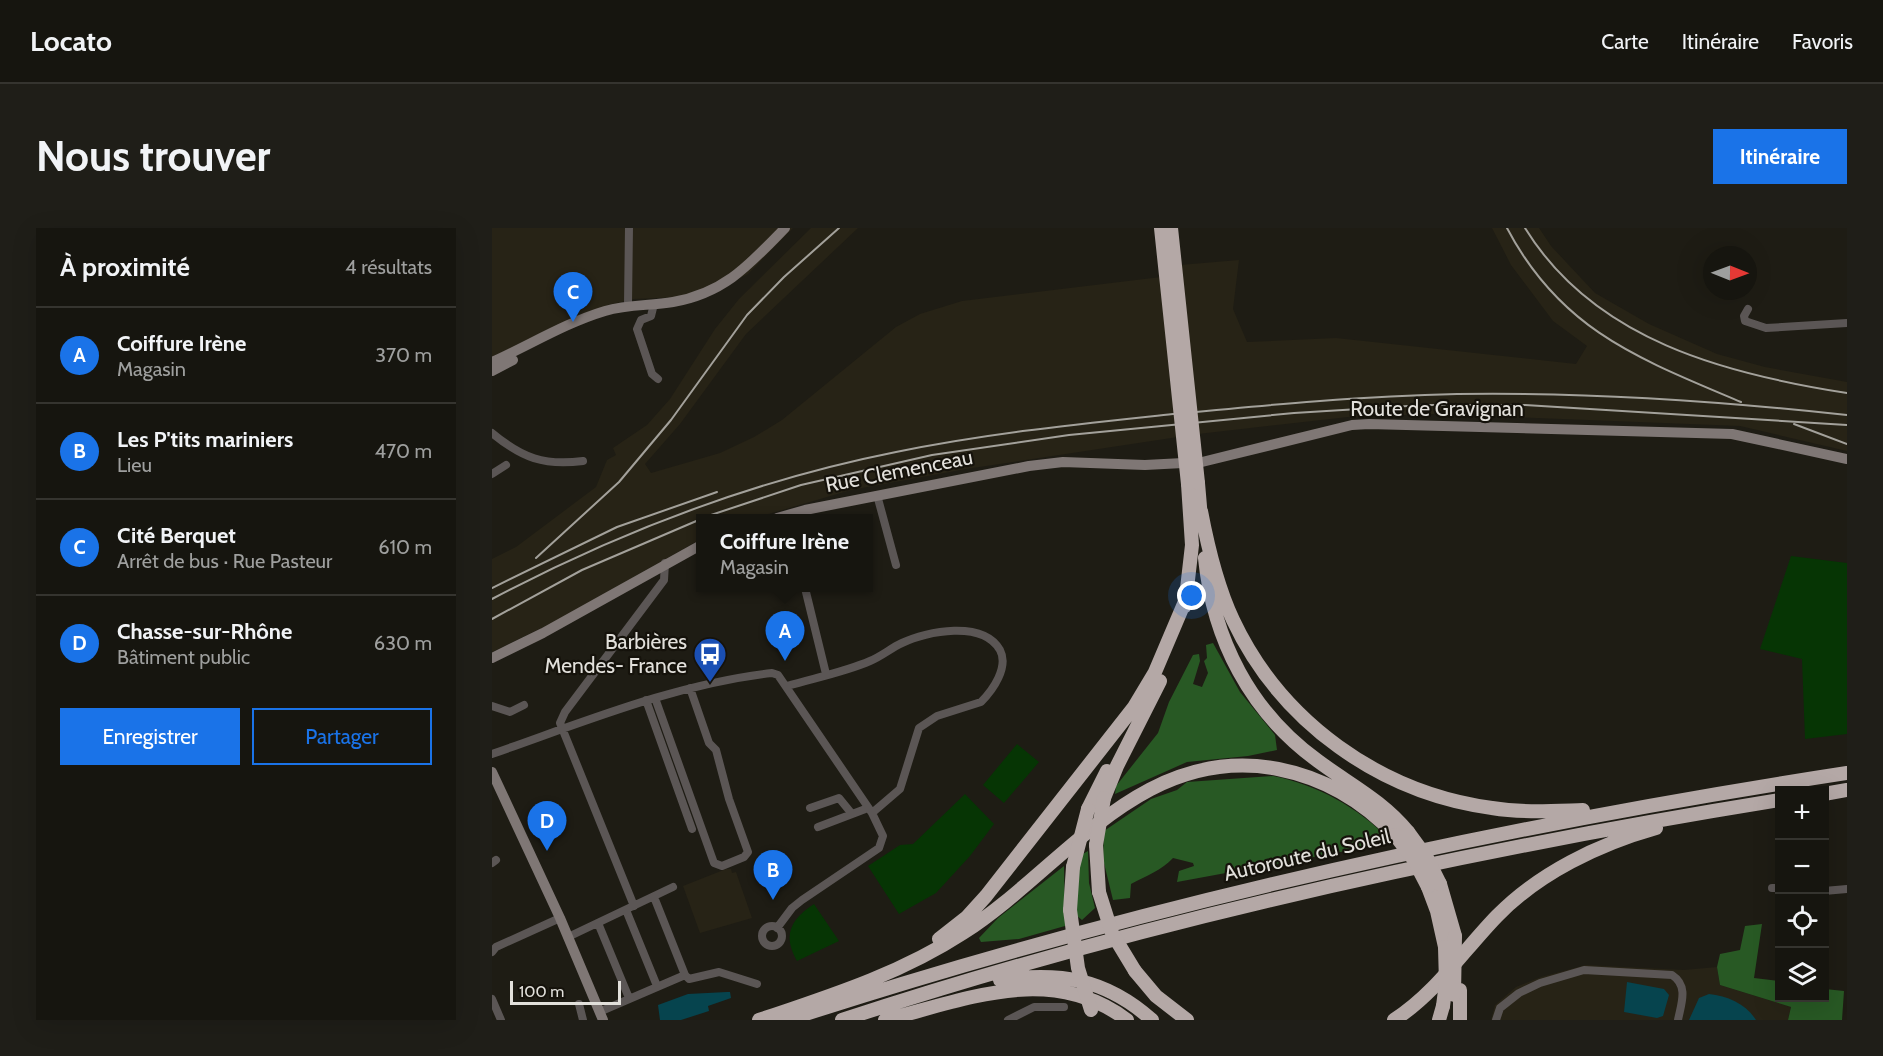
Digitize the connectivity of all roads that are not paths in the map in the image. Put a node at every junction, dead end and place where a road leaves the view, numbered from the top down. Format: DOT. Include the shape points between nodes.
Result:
graph roads {
  1 [pos="629,228"];
  2 [pos="784,228"];
  3 [pos="1161,228"];
  4 [pos="1171,228"];
  5 [pos="628,304"];
  6 [pos="654,304"];
  7 [pos="1748,309"];
  8 [pos="1847,323"];
  9 [pos="492,362"];
  10 [pos="492,371"];
  11 [pos="658,379"];
  12 [pos="492,433"];
  13 [pos="1847,459"];
  14 [pos="583,461"];
  15 [pos="506,465"];
  16 [pos="1029,466"];
  17 [pos="492,474"];
  18 [pos="1193,483"];
  19 [pos="877,495"];
  20 [pos="1201,511"];
  21 [pos="798,514"];
  22 [pos="696,548"];
  23 [pos="665,563"];
  24 [pos="896,565"];
  25 [pos="806,592"];
  26 [pos="1186,599"];
  27 [pos="492,658"];
  28 [pos="825,674"];
  29 [pos="787,686"];
  30 [pos="690,688"];
  31 [pos="650,699"];
  32 [pos="524,705"];
  33 [pos="492,706"];
  34 [pos="1138,721"];
  35 [pos="562,729"];
  36 [pos="492,754"];
  37 [pos="492,772"];
  38 [pos="1847,773"];
  39 [pos="1847,790"];
  40 [pos="1829,793"];
  41 [pos="1775,801"];
  42 [pos="1636,807"];
  43 [pos="810,808"];
  44 [pos="1720,810"];
  45 [pos="870,811"];
  46 [pos="852,814"];
  47 [pos="818,826"];
  48 [pos="692,829"];
  49 [pos="1401,833"];
  50 [pos="1434,885"];
  51 [pos="673,887"];
  52 [pos="1847,889"];
  53 [pos="1829,891"];
  54 [pos="654,897"];
  55 [pos="630,908"];
  56 [pos="560,918"];
  57 [pos="598,923"];
  58 [pos="777,928"];
  59 [pos="568,937"];
  60 [pos="492,952"];
  61 [pos="685,975"];
  62 [pos="757,984"];
  63 [pos="863,984"];
  64 [pos="657,986"];
  65 [pos="941,990"];
  66 [pos="1457,992"];
  67 [pos="629,998"];
  68 [pos="493,1003"];
  69 [pos="579,1004"];
  70 [pos="1064,1007"];
  71 [pos="1441,1013"];
  72 [pos="1094,1015"];
  73 [pos="601,1016"];
  74 [pos="501,1020"];
  75 [pos="584,1020"];
  76 [pos="759,1020"];
  77 [pos="787,1020"];
  78 [pos="842,1020"];
  79 [pos="885,1020"];
  80 [pos="1008,1020"];
  81 [pos="1127,1020"];
  82 [pos="1152,1020"];
  83 [pos="1187,1020"];
  84 [pos="1394,1020"];
  85 [pos="1450,1020"];
  86 [pos="1460,1020"];
  87 [pos="1497,1020"];
  88 [pos="1678,1020"];
  1 -- 5 [label="street"];
  2 -- 6 [label="street" via="738,275 719,288 698,297"];
  3 -- 18 [label="highway, bridge"];
  4 -- 18 [label="highway, bridge"];
  5 -- 6 [label="street"];
  5 -- 9 [label="street" via="573,323"];
  6 -- 10 [label="street" via="576,329"];
  6 -- 11 [label="street" via="651,316 641,320 637,329 652,374"];
  7 -- 8 [label="street" via="1745,321 1766,328"];
  12 -- 14 [label="street" via="513,451 550,464"];
  13 -- 16 [label="street, Route de Gravignan" via="1732,434 1369,424 1202,462 1063,462"];
  15 -- 17 [label="street"];
  16 -- 19 [label="street, Rue Clemenceau"];
  18 -- 20 [label="highway"];
  18 -- 26 [label="highway"];
  19 -- 21 [label="street, Rue Clemenceau"];
  19 -- 24 [label="street"];
  20 -- 42 [label="highway" via="1219,584 1246,646 1284,698 1340,749 1404,785 1476,806 1540,812"];
  20 -- 49 [label="highway" via="1212,607 1230,656 1246,684 1295,742 1375,800"];
  22 -- 23 [label="street"];
  23 -- 27 [label="street"];
  23 -- 35 [label="street" via="664,580 565,712 560,723"];
  25 -- 28 [label="street"];
  26 -- 34 [label="highway" via="1170,658"];
  26 -- 63 [label="highway" via="1155,672 1134,707 986,896 944,935"];
  28 -- 29 [label="street"];
  28 -- 45 [label="street" via="870,661 903,642 935,633 979,633 994,642 1002,656 1000,676 981,702 937,716 919,728 900,789"];
  29 -- 30 [label="street" via="772,673"];
  29 -- 45 [label="street"];
  30 -- 31 [label="street"];
  30 -- 31 [label="street" via="709,743 716,750 748,852 722,866 714,863"];
  31 -- 35 [label="street"];
  31 -- 48 [label="street"];
  32 -- 33 [label="street" via="510,712"];
  34 -- 72 [label="highway, bridge" via="1115,755 1088,809 1073,867 1070,910 1076,958"];
  34 -- 83 [label="highway, bridge" via="1104,798 1096,845 1099,892 1112,933 1135,971 1156,996"];
  35 -- 36 [label="street"];
  35 -- 55 [label="street"];
  37 -- 56 [label="street"];
  38 -- 42 [label="highway, Autoroute du Soleil"];
  39 -- 40 [label="highway"];
  41 -- 44 [label="highway, Autoroute du Soleil"];
  42 -- 77 [label="highway, Autoroute du Soleil" via="1404,853 1238,892 930,975"];
  43 -- 46 [label="street" via="839,798"];
  44 -- 65 [label="highway, Autoroute du Soleil" via="1386,874 1216,915"];
  44 -- 84 [label="highway" via="1624,838 1552,873 1499,914 1430,991"];
  45 -- 46 [label="street"];
  45 -- 58 [label="street" via="882,831 879,848 802,900"];
  46 -- 47 [label="street"];
  49 -- 50 [label="highway, bridge" via="1427,858"];
  49 -- 63 [label="highway" via="1352,798 1300,774 1243,766 1186,774 1145,790 1121,805 964,932 910,964"];
  50 -- 66 [label="highway, bridge" via="1455,936"];
  50 -- 71 [label="highway, bridge" via="1446,983"];
  51 -- 54 [label="street"];
  52 -- 53 [label="street"];
  54 -- 55 [label="street"];
  54 -- 61 [label="street"];
  55 -- 57 [label="street"];
  55 -- 64 [label="street"];
  56 -- 59 [label="street"];
  56 -- 60 [label="street"];
  57 -- 59 [label="street"];
  57 -- 67 [label="street"];
  59 -- 73 [label="street"];
  61 -- 62 [label="street" via="689,979 719,972"];
  61 -- 64 [label="street"];
  63 -- 76 [label="highway"];
  64 -- 67 [label="street"];
  65 -- 78 [label="highway, Autoroute du Soleil"];
  65 -- 82 [label="highway" via="1025,977 1062,976 1111,992"];
  66 -- 85 [label="highway"];
  66 -- 86 [label="highway"];
  67 -- 73 [label="street"];
  68 -- 74 [label="street"];
  69 -- 75 [label="street"];
  70 -- 80 [label="street" via="1034,1007"];
  79 -- 81 [label="highway" via="1037,988 1079,994"];
  87 -- 88 [label="street" via="1500,1008 1519,993 1584,970 1672,975 1680,980 1683,990"];
}
